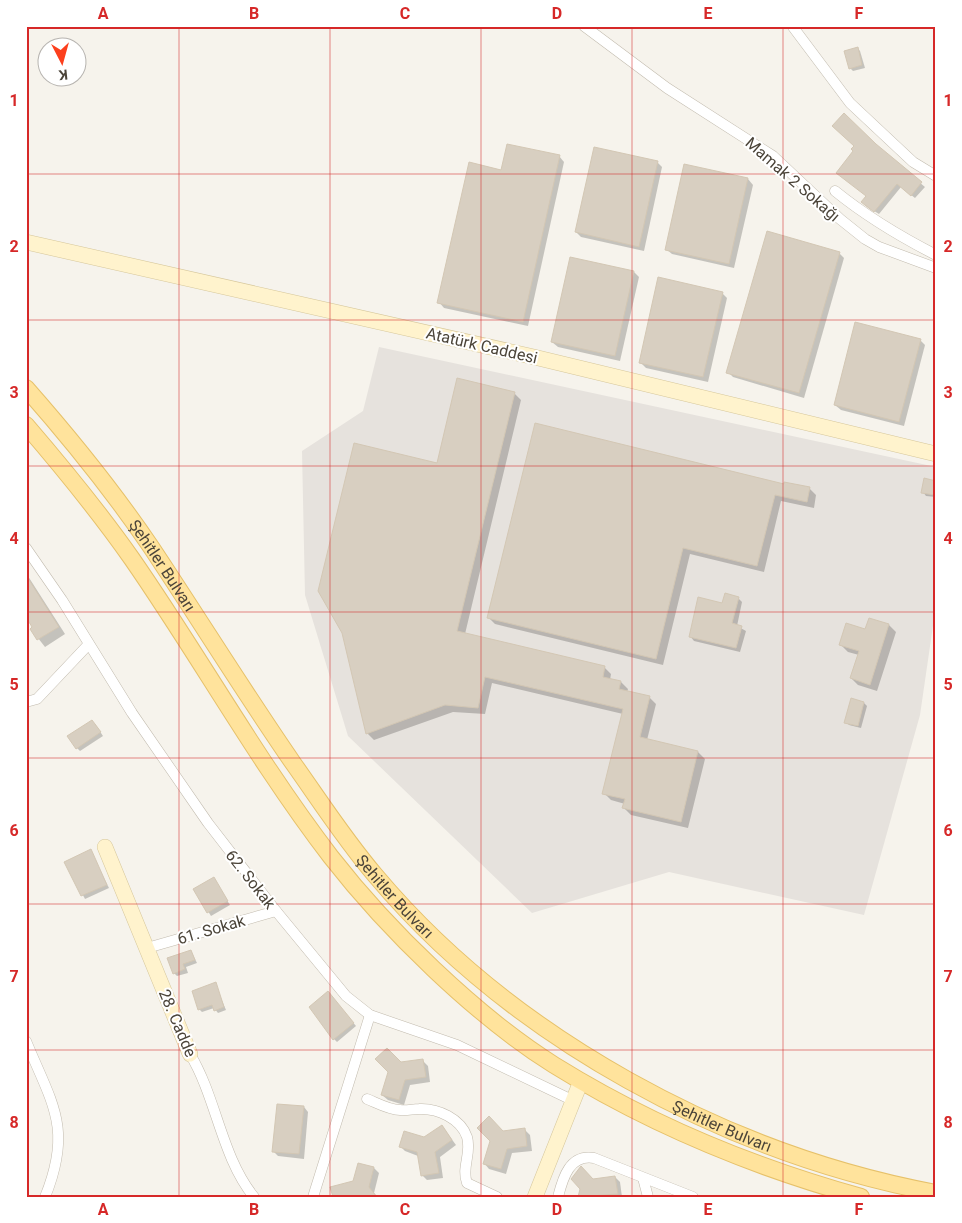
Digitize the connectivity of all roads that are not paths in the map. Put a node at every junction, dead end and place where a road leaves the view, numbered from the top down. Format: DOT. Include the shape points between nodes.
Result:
graph roads {
  1 [pos="584,26"];
  2 [pos="793,27"];
  3 [pos="936,176"];
  4 [pos="835,191"];
  5 [pos="26,242"];
  6 [pos="936,255"];
  7 [pos="936,268"];
  8 [pos="26,388"];
  9 [pos="26,425"];
  10 [pos="936,454"];
  11 [pos="26,548"];
  12 [pos="88,645"];
  13 [pos="28,702"];
  14 [pos="106,847"];
  15 [pos="276,911"];
  16 [pos="147,948"];
  17 [pos="370,1015"];
  18 [pos="26,1041"];
  19 [pos="190,1054"];
  20 [pos="581,1081"];
  21 [pos="366,1099"];
  22 [pos="572,1100"];
  23 [pos="643,1178"];
  24 [pos="936,1194"];
  25 [pos="45,1197"];
  26 [pos="254,1197"];
  27 [pos="313,1197"];
  28 [pos="497,1197"];
  29 [pos="535,1197"];
  30 [pos="558,1197"];
  31 [pos="648,1197"];
  32 [pos="693,1197"];
  33 [pos="861,1197"];
  1 -- 7 [label="street, Mamak 2 Sokağı" via="667,88 773,156 865,239"];
  2 -- 3 [label="street" via="850,103 913,162"];
  4 -- 6 [label="street" via="864,215"];
  5 -- 10 [label="main road, Atatürk Caddesi" via="515,352"];
  8 -- 24 [label="main road, Şehitler Bulvarı" via="106,484 280,743 374,875 436,940 500,997 603,1066 694,1114 739,1134 834,1167"];
  9 -- 20 [label="main road, Şehitler Bulvarı" via="61,464 133,560 297,811 362,896 459,991 551,1063"];
  11 -- 12 [label="street, 62. Sokak"];
  12 -- 13 [label="street" via="44,692"];
  12 -- 15 [label="street, 62. Sokak" via="166,763"];
  14 -- 16 [label="main road, 28. Cadde"];
  15 -- 16 [label="street, 61. Sokak"];
  15 -- 17 [label="street, 62. Sokak" via="346,996"];
  16 -- 19 [label="main road, 28. Cadde"];
  17 -- 22 [label="street, 62. Sokak" via="457,1045"];
  17 -- 27 [label="street"];
  18 -- 25 [label="street" via="48,1091 60,1130 58,1157"];
  19 -- 26 [label="street, 28. Cadde" via="209,1091 238,1172"];
  20 -- 22 [label="main road"];
  20 -- 33 [label="main road, Şehitler Bulvarı" via="737,1158"];
  21 -- 28 [label="street" via="399,1110 435,1110 447,1115 466,1134 468,1150 464,1176 467,1184"];
  22 -- 29 [label="main road"];
  23 -- 30 [label="street" via="594,1158 579,1158 567,1170"];
  23 -- 31 [label="street"];
  23 -- 32 [label="street"];
}
